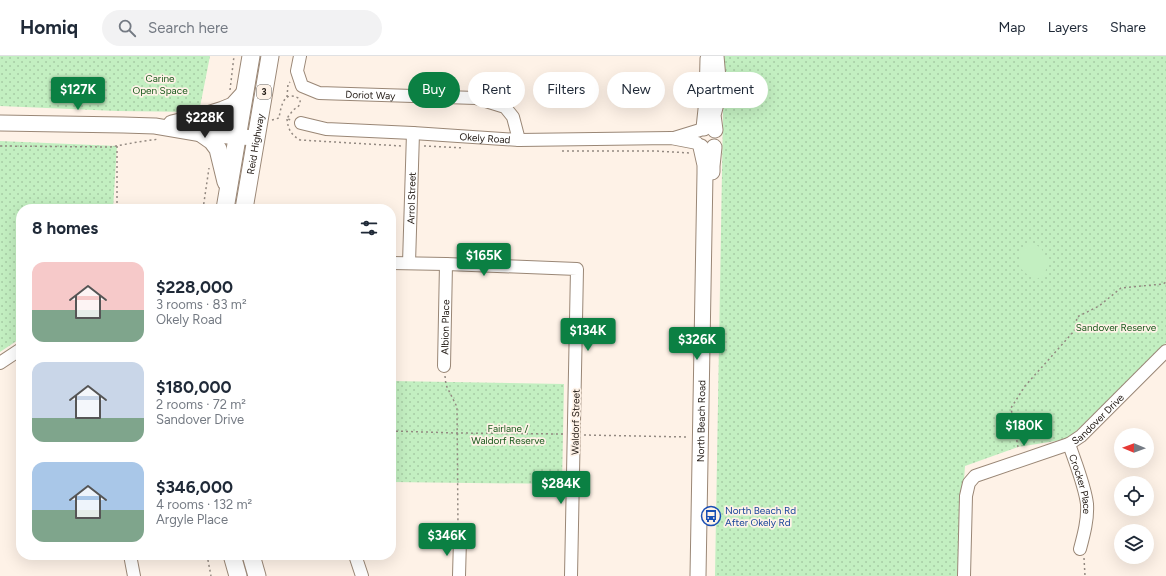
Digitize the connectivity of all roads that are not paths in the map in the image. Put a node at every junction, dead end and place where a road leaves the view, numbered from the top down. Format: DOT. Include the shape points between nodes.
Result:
graph roads {
  1 [pos="251,56"];
  2 [pos="270,56"];
  3 [pos="300,56"];
  4 [pos="708,56"];
  5 [pos="716,56"];
  6 [pos="244,94"];
  7 [pos="0,123"];
  8 [pos="301,123"];
  9 [pos="172,124"];
  10 [pos="257,128"];
  11 [pos="238,132"];
  12 [pos="159,133"];
  13 [pos="413,133"];
  14 [pos="202,134"];
  15 [pos="520,140"];
  16 [pos="704,140"];
  17 [pos="228,190"];
  18 [pos="226,204"];
  19 [pos="245,204"];
  20 [pos="396,263"];
  21 [pos="409,264"];
  22 [pos="446,264"];
  23 [pos="16,352"];
  24 [pos="1164,355"];
  25 [pos="0,363"];
  26 [pos="444,366"];
  27 [pos="1069,444"];
  28 [pos="460,539"];
  29 [pos="1080,549"];
  30 [pos="131,560"];
  31 [pos="233,560"];
  32 [pos="252,560"];
  33 [pos="356,560"];
  34 [pos="134,576"];
  35 [pos="238,576"];
  36 [pos="256,576"];
  37 [pos="362,576"];
  38 [pos="459,576"];
  39 [pos="571,576"];
  40 [pos="698,576"];
  41 [pos="707,576"];
  42 [pos="964,576"];
  1 -- 6 [label="highway, Reid Highway / 3"];
  2 -- 10 [label="highway, Reid Highway / 3"];
  3 -- 15 [label="street, Doriot Way" via="297,71 302,86 319,93 476,98 505,107 512,117"];
  4 -- 16 [label="main road, North Beach Road"];
  5 -- 16 [label="main road, North Beach Road" via="719,90"];
  6 -- 9 [label="highway" via="233,106"];
  6 -- 11 [label="highway, Reid Highway / 3"];
  7 -- 12 [label="main road" via="124,125"];
  8 -- 13 [label="street, Okely Road" via="326,130"];
  9 -- 11 [label="main road"];
  9 -- 12 [label="main road"];
  10 -- 11 [label="main road"];
  10 -- 19 [label="highway, Reid Highway / 3"];
  11 -- 14 [label="main road"];
  11 -- 17 [label="highway, Reid Highway / 3"];
  12 -- 14 [label="main road"];
  13 -- 15 [label="street, Okely Road"];
  13 -- 21 [label="street, Arrol Street"];
  14 -- 17 [label="highway" via="218,149"];
  15 -- 16 [label="street, Okely Road"];
  16 -- 40 [label="main road, North Beach Road"];
  16 -- 41 [label="main road, North Beach Road" via="712,166 713,204"];
  17 -- 18 [label="highway, Reid Highway / 3"];
  20 -- 21 [label="street"];
  21 -- 22 [label="street"];
  22 -- 26 [label="street, Albion Place"];
  22 -- 39 [label="street, Waldorf Street" via="577,269"];
  23 -- 25 [label="street"];
  24 -- 27 [label="street, Sandover Drive" via="1081,436"];
  27 -- 29 [label="street, Crocker Place" via="1087,503 1086,526"];
  27 -- 42 [label="street, Sandover Drive" via="974,476 966,496"];
  28 -- 38 [label="street"];
  30 -- 34 [label="street"];
  31 -- 35 [label="highway"];
  32 -- 36 [label="highway"];
  33 -- 37 [label="street"];
}
